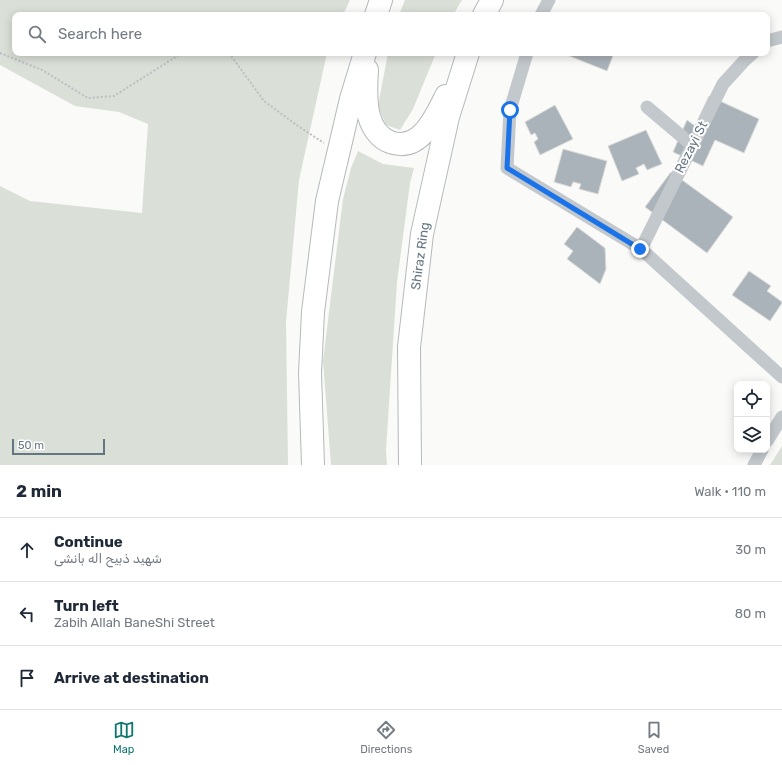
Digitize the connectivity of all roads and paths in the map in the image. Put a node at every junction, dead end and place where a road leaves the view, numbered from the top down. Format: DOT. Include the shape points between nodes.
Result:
graph roads {
  1 [pos="381,0"];
  2 [pos="492,0"];
  3 [pos="549,0"];
  4 [pos="377,12"];
  5 [pos="486,12"];
  6 [pos="543,12"];
  7 [pos="782,37"];
  8 [pos="770,40"];
  9 [pos="0,54"];
  10 [pos="177,56"];
  11 [pos="231,56"];
  12 [pos="363,56"];
  13 [pos="369,56"];
  14 [pos="466,56"];
  15 [pos="466,56"];
  16 [pos="526,56"];
  17 [pos="750,56"];
  18 [pos="647,107"];
  19 [pos="692,145"];
  20 [pos="338,152"];
  21 [pos="640,249"];
  22 [pos="782,377"];
  23 [pos="782,417"];
  24 [pos="770,437"];
  25 [pos="760,453"];
  26 [pos="313,465"];
  27 [pos="410,465"];
  28 [pos="754,465"];
  1 -- 4 [label="highway"];
  2 -- 5 [label="highway"];
  3 -- 6 [label="street"];
  7 -- 8 [label="street"];
  9 -- 10 [label="path" via="42,70 88,98 114,96"];
  11 -- 20 [label="path" via="264,101"];
  12 -- 20 [label="highway"];
  13 -- 14 [label="highway" via="366,84 369,116 379,135 397,144 417,140 425,132"];
  15 -- 27 [label="highway, Shiraz Ring" via="448,117 422,234 409,348"];
  16 -- 21 [label="street" via="510,110 507,168"];
  17 -- 19 [label="street, Rezayi St" via="723,84"];
  18 -- 19 [label="street"];
  19 -- 21 [label="street, Rezayi St"];
  20 -- 26 [label="highway" via="327,202 313,312 310,373"];
  21 -- 22 [label="street"];
  23 -- 24 [label="street"];
  25 -- 28 [label="street"];
}
